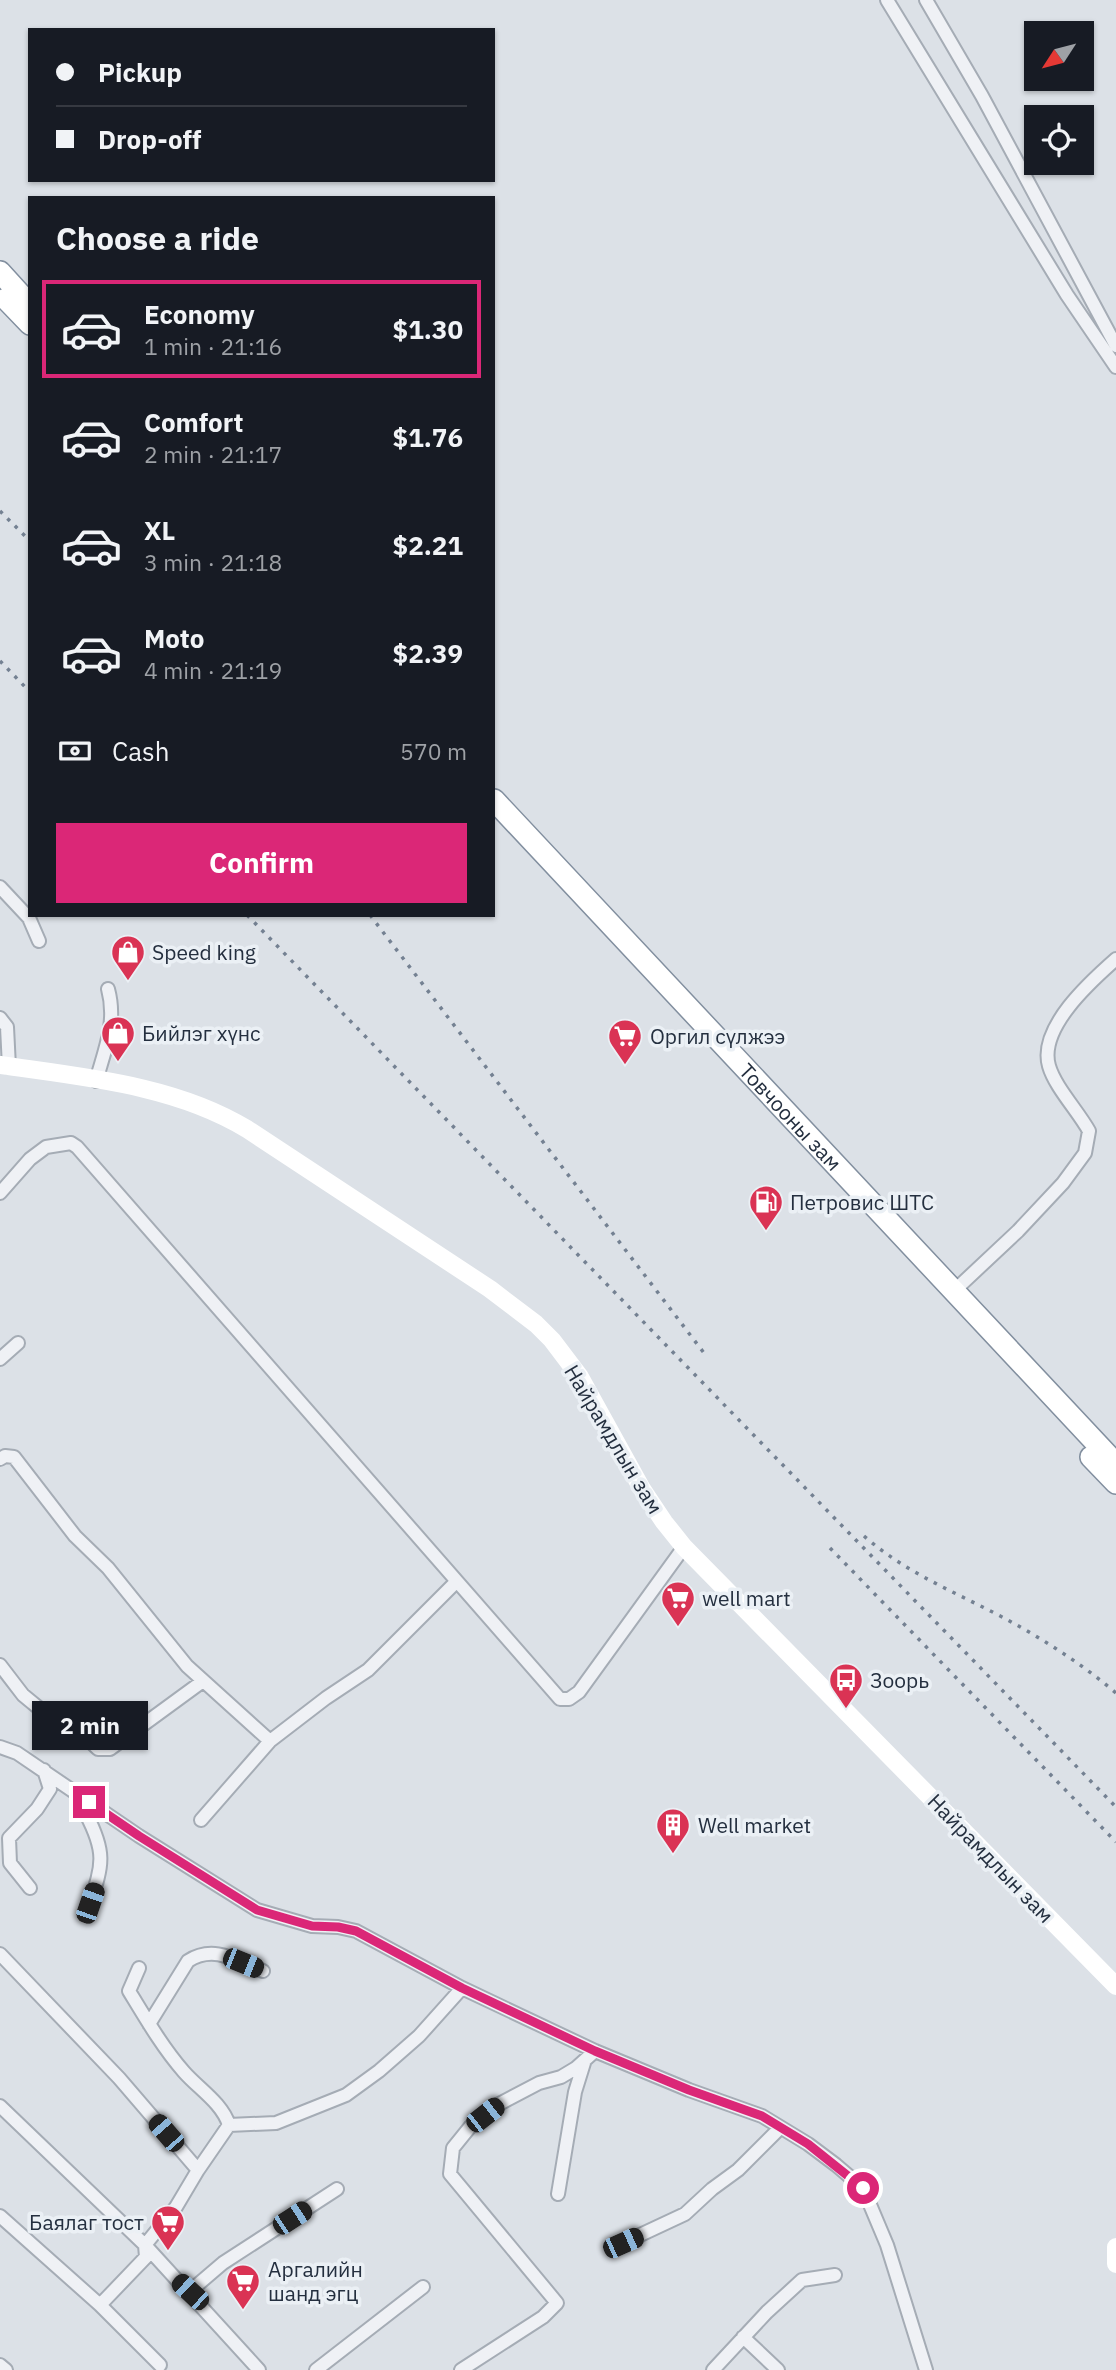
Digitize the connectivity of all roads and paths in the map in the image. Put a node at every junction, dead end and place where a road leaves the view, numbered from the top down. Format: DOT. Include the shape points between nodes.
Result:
graph roads {
  1 [pos="887,0"];
  2 [pos="926,0"];
  3 [pos="0,272"];
  4 [pos="0,292"];
  5 [pos="28,302"];
  6 [pos="28,322"];
  7 [pos="1116,346"];
  8 [pos="1116,367"];
  9 [pos="495,801"];
  10 [pos="495,821"];
  11 [pos="0,887"];
  12 [pos="28,917"];
  13 [pos="28,917"];
  14 [pos="39,941"];
  15 [pos="1116,959"];
  16 [pos="108,989"];
  17 [pos="0,1018"];
  18 [pos="4,1066"];
  19 [pos="96,1081"];
  20 [pos="0,1193"];
  21 [pos="954,1291"];
  22 [pos="18,1343"];
  23 [pos="0,1359"];
  24 [pos="0,1459"];
  25 [pos="1116,1464"];
  26 [pos="1116,1483"];
  27 [pos="684,1547"];
  28 [pos="456,1582"];
  29 [pos="0,1665"];
  30 [pos="204,1681"];
  31 [pos="270,1741"];
  32 [pos="0,1747"];
  33 [pos="44,1770"];
  34 [pos="89,1802"];
  35 [pos="201,1820"];
  36 [pos="30,1888"];
  37 [pos="90,1903"];
  38 [pos="0,1954"];
  39 [pos="139,1968"];
  40 [pos="263,1971"];
  41 [pos="1116,1986"];
  42 [pos="462,1988"];
  43 [pos="149,2024"];
  44 [pos="595,2051"];
  45 [pos="584,2063"];
  46 [pos="0,2106"];
  47 [pos="229,2125"];
  48 [pos="780,2128"];
  49 [pos="198,2170"];
  50 [pos="337,2189"];
  51 [pos="558,2194"];
  52 [pos="0,2216"];
  53 [pos="623,2243"];
  54 [pos="145,2245"];
  55 [pos="1116,2247"];
  56 [pos="1116,2264"];
  57 [pos="835,2275"];
  58 [pos="423,2287"];
  59 [pos="190,2292"];
  60 [pos="100,2305"];
  61 [pos="743,2337"];
  62 [pos="0,2365"];
  63 [pos="160,2365"];
  64 [pos="6,2370"];
  65 [pos="260,2370"];
  66 [pos="316,2370"];
  67 [pos="461,2370"];
  68 [pos="713,2370"];
  69 [pos="778,2370"];
  70 [pos="926,2370"];
  1 -- 8 [label="street"];
  2 -- 7 [label="street"];
  3 -- 5 [label="highway"];
  4 -- 6 [label="highway"];
  9 -- 21 [label="highway, Товчооны зам"];
  10 -- 26 [label="highway, Товчооны зам"];
  11 -- 12 [label="street"];
  13 -- 14 [label="street"];
  15 -- 21 [label="street" via="1087,984 1058,1022 1049,1044 1049,1066 1089,1131 1085,1153 1026,1223"];
  16 -- 19 [label="street" via="112,1025"];
  17 -- 18 [label="street" via="7,1027"];
  18 -- 19 [label="main road, Найрамдлын зам"];
  19 -- 27 [label="main road, Найрамдлын зам" via="176,1096 233,1121 536,1324 580,1377 648,1499"];
  20 -- 28 [label="street" via="30,1158 46,1147 71,1143 77,1147"];
  21 -- 25 [label="highway, Товчооны зам"];
  22 -- 23 [label="street"];
  24 -- 30 [label="street" via="14,1457 75,1536"];
  27 -- 28 [label="street" via="579,1692 569,1699 555,1695"];
  27 -- 41 [label="main road, Найрамдлын зам"];
  28 -- 31 [label="street" via="369,1670"];
  29 -- 30 [label="street" via="23,1695 40,1709 62,1715 98,1749 110,1749"];
  30 -- 31 [label="street"];
  31 -- 35 [label="street"];
  32 -- 33 [label="street"];
  33 -- 34 [label="street"];
  33 -- 36 [label="street" via="51,1789 9,1838 10,1863"];
  34 -- 37 [label="street" via="86,1814 102,1856"];
  34 -- 42 [label="street" via="257,1910 312,1926 356,1931"];
  38 -- 49 [label="street" via="119,2078"];
  39 -- 43 [label="street" via="129,1992"];
  40 -- 43 [label="street" via="223,1953 198,1954 188,1961"];
  42 -- 44 [label="street"];
  42 -- 47 [label="street" via="419,2036 346,2095 276,2123"];
  43 -- 47 [label="street" via="183,2071 226,2114"];
  44 -- 45 [label="street"];
  44 -- 48 [label="street" via="762,2116"];
  45 -- 51 [label="street"];
  45 -- 67 [label="street" via="499,2104 453,2148 450,2174 557,2303"];
  46 -- 54 [label="street"];
  47 -- 49 [label="street"];
  48 -- 53 [label="street" via="685,2214"];
  48 -- 70 [label="street" via="863,2188 887,2245"];
  49 -- 54 [label="street"];
  50 -- 59 [label="street" via="223,2263"];
  52 -- 60 [label="street"];
  54 -- 59 [label="street"];
  54 -- 60 [label="street" via="146,2256"];
  55 -- 56 [label="main road"];
  57 -- 61 [label="street" via="802,2280"];
  58 -- 66 [label="street"];
  59 -- 65 [label="street"];
  60 -- 63 [label="street"];
  61 -- 68 [label="street"];
  61 -- 69 [label="street"];
  62 -- 64 [label="street"];
}
